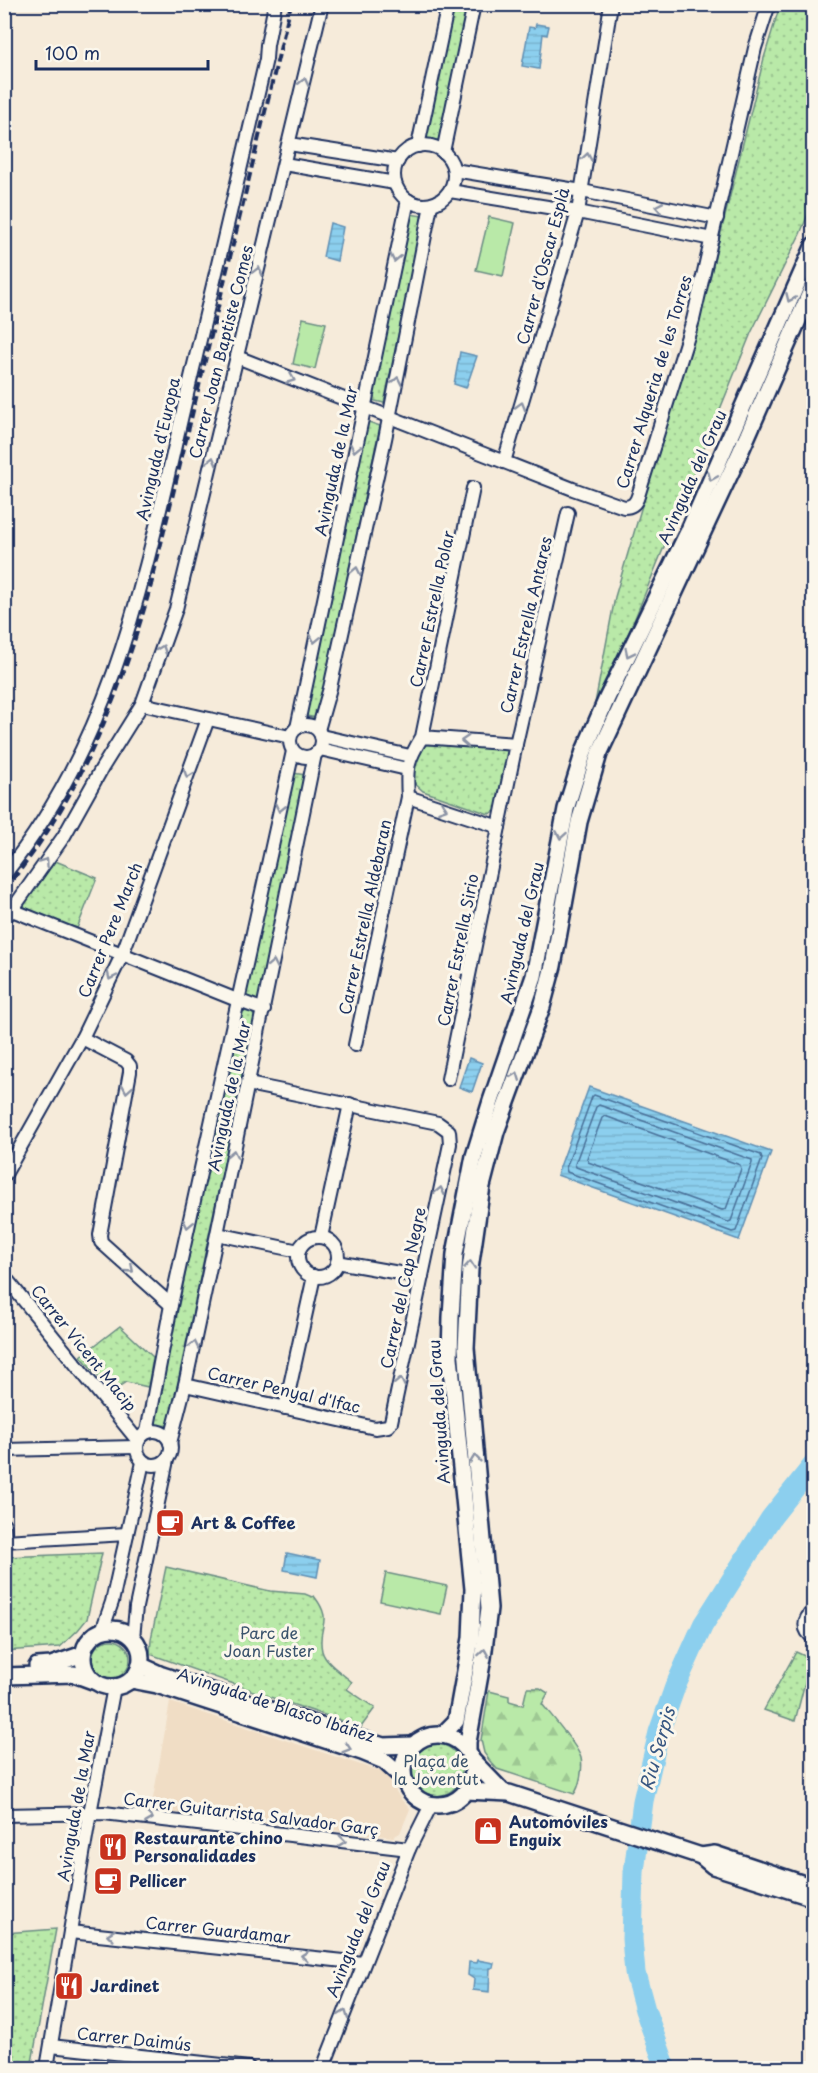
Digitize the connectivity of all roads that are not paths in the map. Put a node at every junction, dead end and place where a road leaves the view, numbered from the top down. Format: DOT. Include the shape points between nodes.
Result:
graph roads {
  1 [pos="275,4"];
  2 [pos="322,4"];
  3 [pos="448,4"];
  4 [pos="474,4"];
  5 [pos="611,4"];
  6 [pos="770,4"];
  7 [pos="289,144"];
  8 [pos="418,146"];
  9 [pos="443,152"];
  10 [pos="398,161"];
  11 [pos="284,164"];
  12 [pos="454,170"];
  13 [pos="395,183"];
  14 [pos="450,191"];
  15 [pos="582,191"];
  16 [pos="408,200"];
  17 [pos="431,205"];
  18 [pos="578,212"];
  19 [pos="717,218"];
  20 [pos="712,239"];
  21 [pos="813,245"];
  22 [pos="813,284"];
  23 [pos="237,357"];
  24 [pos="363,408"];
  25 [pos="389,418"];
  26 [pos="504,462"];
  27 [pos="473,488"];
  28 [pos="568,513"];
  29 [pos="142,704"];
  30 [pos="208,719"];
  31 [pos="293,732"];
  32 [pos="422,737"];
  33 [pos="319,742"];
  34 [pos="516,744"];
  35 [pos="293,751"];
  36 [pos="409,763"];
  37 [pos="408,797"];
  38 [pos="499,827"];
  39 [pos="4,875"];
  40 [pos="8,914"];
  41 [pos="122,955"];
  42 [pos="237,1000"];
  43 [pos="264,1010"];
  44 [pos="82,1038"];
  45 [pos="355,1045"];
  46 [pos="448,1079"];
  47 [pos="248,1084"];
  48 [pos="350,1104"];
  49 [pos="4,1176"];
  50 [pos="217,1234"];
  51 [pos="321,1237"];
  52 [pos="299,1251"];
  53 [pos="337,1262"];
  54 [pos="314,1276"];
  55 [pos="422,1277"];
  56 [pos="5,1280"];
  57 [pos="171,1305"];
  58 [pos="185,1384"];
  59 [pos="285,1408"];
  60 [pos="375,1428"];
  61 [pos="147,1432"];
  62 [pos="170,1443"];
  63 [pos="137,1444"];
  64 [pos="4,1450"];
  65 [pos="166,1460"];
  66 [pos="143,1462"];
  67 [pos="4,1524"];
  68 [pos="127,1534"];
  69 [pos="5,1541"];
  70 [pos="813,1611"];
  71 [pos="102,1631"];
  72 [pos="133,1638"];
  73 [pos="813,1638"];
  74 [pos="83,1654"];
  75 [pos="140,1665"];
  76 [pos="4,1667"];
  77 [pos="4,1676"];
  78 [pos="132,1680"];
  79 [pos="93,1681"];
  80 [pos="114,1687"];
  81 [pos="442,1735"];
  82 [pos="413,1745"];
  83 [pos="470,1755"];
  84 [pos="403,1778"];
  85 [pos="466,1791"];
  86 [pos="503,1792"];
  87 [pos="431,1805"];
  88 [pos="90,1813"];
  89 [pos="4,1815"];
  90 [pos="409,1849"];
  91 [pos="701,1856"];
  92 [pos="813,1887"];
  93 [pos="813,1898"];
  94 [pos="70,1932"];
  95 [pos="363,1963"];
  96 [pos="51,2046"];
  97 [pos="47,2068"];
  98 [pos="249,2068"];
  99 [pos="323,2068"];
  1 -- 39 [label="street, Avinguda d'Europa" via="266,59 138,601 109,688 73,769 32,839"];
  7 -- 2 [label="street, Carrer Joan Baptiste Comes, one-way"];
  3 -- 8 [label="street"];
  4 -- 9 [label="street"];
  15 -- 5 [label="street, Carrer d'Oscar Esplà, one-way"];
  6 -- 19 [label="street" via="755,48"];
  7 -- 10 [label="street"];
  7 -- 11 [label="street, Carrer Joan Baptiste Comes"];
  8 -- 9 [label="street"];
  8 -- 10 [label="street"];
  9 -- 12 [label="street"];
  10 -- 13 [label="street"];
  11 -- 13 [label="street"];
  23 -- 11 [label="street, Carrer Joan Baptiste Comes, one-way"];
  12 -- 14 [label="street"];
  12 -- 15 [label="street"];
  13 -- 16 [label="street"];
  14 -- 17 [label="street"];
  14 -- 18 [label="street"];
  15 -- 18 [label="street, Carrer d'Oscar Esplà"];
  19 -- 15 [label="street, one-way"];
  16 -- 17 [label="street"];
  16 -- 24 [label="street, Avinguda de la Mar, one-way"];
  25 -- 17 [label="street, Avinguda de la Mar, one-way"];
  18 -- 20 [label="street"];
  26 -- 18 [label="street, Carrer d'Oscar Esplà, one-way"];
  19 -- 20 [label="street"];
  20 -- 26 [label="street, Carrer Alqueria de les Torres" via="693,320 636,502 624,507"];
  21 -- 81 [label="main road, Avinguda del Grau, one-way" via="688,532 584,751 567,809 531,990 474,1156 455,1254 450,1357 473,1604 456,1721"];
  83 -- 22 [label="main road, Avinguda del Grau, one-way" via="468,1742 489,1608 466,1348 470,1269 482,1186 504,1108 542,1007 579,822 599,754 734,466"];
  23 -- 24 [label="street, one-way"];
  29 -- 23 [label="street, Carrer Joan Baptiste Comes, one-way" via="176,609"];
  24 -- 25 [label="street"];
  24 -- 31 [label="street, Avinguda de la Mar, one-way"];
  25 -- 26 [label="street"];
  33 -- 25 [label="street, Avinguda de la Mar, one-way"];
  27 -- 32 [label="street, Carrer Estrella Polar"];
  28 -- 34 [label="street, Carrer Estrella Antares"];
  29 -- 30 [label="street"];
  40 -- 29 [label="street, Carrer Joan Baptiste Comes, one-way" via="64,836"];
  30 -- 31 [label="street"];
  30 -- 41 [label="street, Carrer Pere March, one-way"];
  31 -- 33 [label="street" via="304,725"];
  31 -- 35 [label="street"];
  34 -- 32 [label="street, one-way"];
  32 -- 36 [label="street, Carrer Estrella Polar"];
  33 -- 35 [label="street" via="304,757"];
  33 -- 36 [label="street"];
  43 -- 33 [label="street, Avinguda de la Mar, one-way"];
  34 -- 38 [label="street"];
  35 -- 42 [label="street, Avinguda de la Mar, one-way"];
  36 -- 37 [label="street"];
  37 -- 38 [label="street, one-way"];
  37 -- 45 [label="street, Carrer Estrella Aldebaran"];
  38 -- 46 [label="street, Carrer Estrella Sirio"];
  40 -- 41 [label="street"];
  41 -- 42 [label="street"];
  41 -- 44 [label="street, Carrer Pere March, one-way"];
  42 -- 43 [label="street"];
  42 -- 57 [label="street, Avinguda de la Mar, one-way"];
  43 -- 47 [label="street, Avinguda de la Mar"];
  44 -- 49 [label="street, Carrer Pere March"];
  44 -- 57 [label="street, one-way" via="130,1066 101,1242"];
  47 -- 48 [label="street"];
  50 -- 47 [label="street, Avinguda de la Mar, one-way"];
  48 -- 51 [label="street"];
  55 -- 48 [label="street, Carrer del Cap Negre, one-way" via="450,1144 449,1131 443,1125"];
  50 -- 52 [label="street"];
  58 -- 50 [label="street, Avinguda de la Mar, one-way"];
  51 -- 52 [label="street" via="307,1240"];
  51 -- 53 [label="street" via="333,1243"];
  52 -- 54 [label="street" via="299,1264"];
  53 -- 54 [label="street" via="328,1274"];
  53 -- 55 [label="street"];
  54 -- 59 [label="street"];
  60 -- 55 [label="street, Carrer del Cap Negre, one-way" via="391,1422"];
  56 -- 63 [label="street, Carrer Vicent Macip"];
  57 -- 61 [label="street, Avinguda de la Mar"];
  58 -- 59 [label="street, Carrer Penyal d'Ifac"];
  58 -- 62 [label="street, Avinguda de la Mar"];
  59 -- 60 [label="street, Carrer Penyal d'Ifac"];
  61 -- 62 [label="street" via="163,1433"];
  61 -- 63 [label="street"];
  62 -- 65 [label="street"];
  63 -- 64 [label="street"];
  63 -- 66 [label="street"];
  65 -- 66 [label="street" via="158,1465"];
  65 -- 72 [label="street"];
  66 -- 68 [label="street"];
  67 -- 69 [label="street"];
  68 -- 69 [label="street"];
  68 -- 71 [label="street"];
  70 -- 73 [label="street" via="805,1622"];
  71 -- 72 [label="main road" via="118,1630"];
  71 -- 74 [label="main road" via="89,1640"];
  72 -- 75 [label="main road" via="141,1655"];
  74 -- 76 [label="main road" via="51,1665"];
  74 -- 79 [label="main road" via="84,1669"];
  75 -- 78 [label="main road"];
  75 -- 82 [label="main road, Avinguda de Blasco Ibáñez" via="383,1746"];
  77 -- 79 [label="main road" via="74,1674"];
  78 -- 80 [label="main road"];
  78 -- 84 [label="main road, Avinguda de Blasco Ibáñez, one-way" via="362,1752 384,1761"];
  79 -- 80 [label="main road"];
  80 -- 88 [label="street, Avinguda de la Mar"];
  81 -- 82 [label="main road" via="426,1737"];
  81 -- 83 [label="main road" via="460,1742"];
  82 -- 84 [label="main road" via="402,1766"];
  83 -- 85 [label="main road" via="473,1770"];
  83 -- 86 [label="main road"];
  84 -- 87 [label="main road" via="416,1798"];
  85 -- 86 [label="main road"];
  85 -- 87 [label="main road" via="451,1803"];
  86 -- 91 [label="main road"];
  87 -- 90 [label="street, Avinguda del Grau"];
  88 -- 89 [label="street, Carrer Guitarrista Salvador Garç"];
  88 -- 90 [label="street, Carrer Guitarrista Salvador Garç, one-way"];
  88 -- 94 [label="street, Avinguda de la Mar"];
  90 -- 95 [label="street, Avinguda del Grau"];
  91 -- 92 [label="main road" via="715,1854"];
  91 -- 93 [label="main road" via="713,1866"];
  95 -- 94 [label="street, Carrer Guardamar, one-way"];
  94 -- 96 [label="street, Avinguda de la Mar"];
  99 -- 95 [label="street, Avinguda del Grau, one-way"];
  96 -- 97 [label="street, Avinguda de la Mar"];
  96 -- 98 [label="street, Carrer Daimús"];
}
